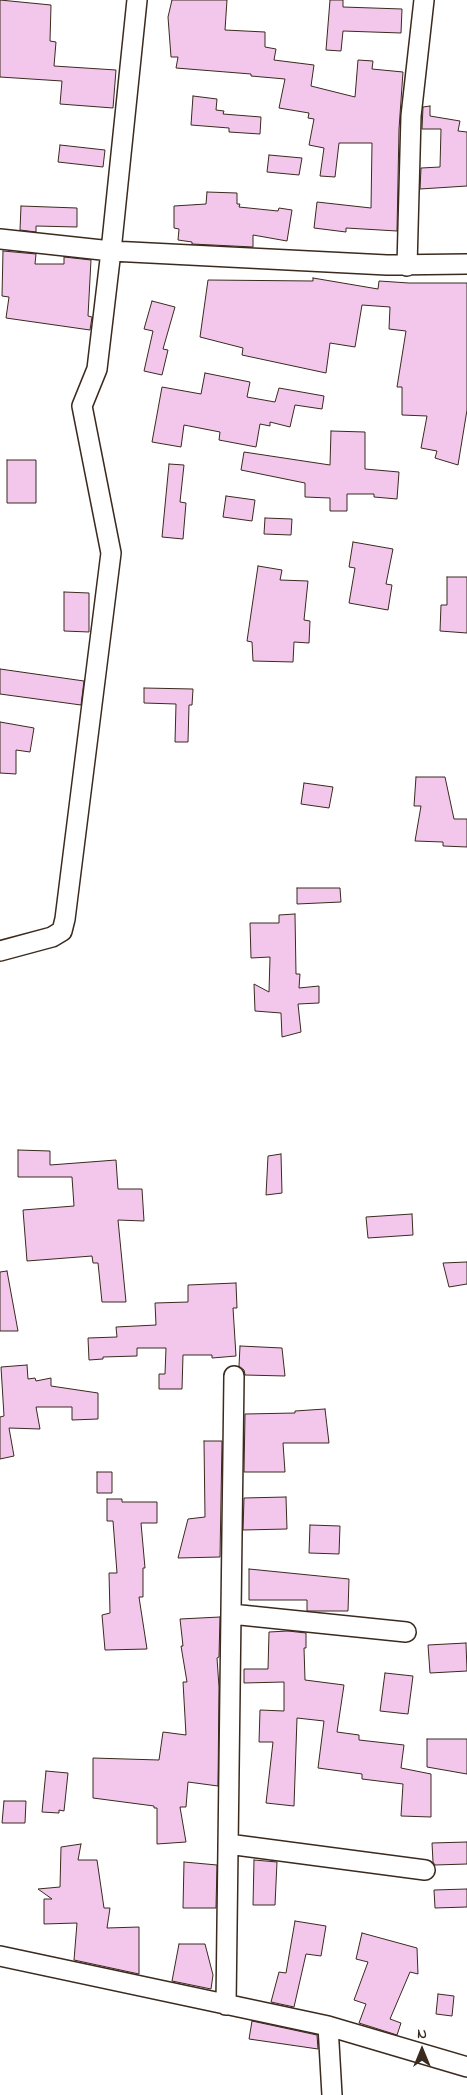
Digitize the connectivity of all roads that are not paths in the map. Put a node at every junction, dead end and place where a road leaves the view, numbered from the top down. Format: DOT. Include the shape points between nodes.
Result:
graph roads {
  1 [pos="137,0"];
  2 [pos="424,0"];
  3 [pos="0,239"];
  4 [pos="111,251"];
  5 [pos="467,264"];
  6 [pos="407,266"];
  7 [pos="0,951"];
  8 [pos="234,1376"];
  9 [pos="231,1614"];
  10 [pos="406,1632"];
  11 [pos="228,1844"];
  12 [pos="425,1870"];
  13 [pos="0,1956"];
  14 [pos="226,2005"];
  15 [pos="328,2026"];
  16 [pos="467,2067"];
  17 [pos="332,2095"];
  1 -- 4 [label="street"];
  2 -- 6 [label="street" via="411,116"];
  3 -- 4 [label="street"];
  4 -- 6 [label="street"];
  4 -- 7 [label="street" via="96,369 82,406 111,553 65,919 62,931 52,937"];
  5 -- 6 [label="street"];
  8 -- 9 [label="street"];
  9 -- 10 [label="street"];
  9 -- 11 [label="street"];
  11 -- 12 [label="street"];
  11 -- 14 [label="street"];
  13 -- 14 [label="street"];
  14 -- 15 [label="street"];
  15 -- 16 [label="street"];
  15 -- 17 [label="street"];
}
